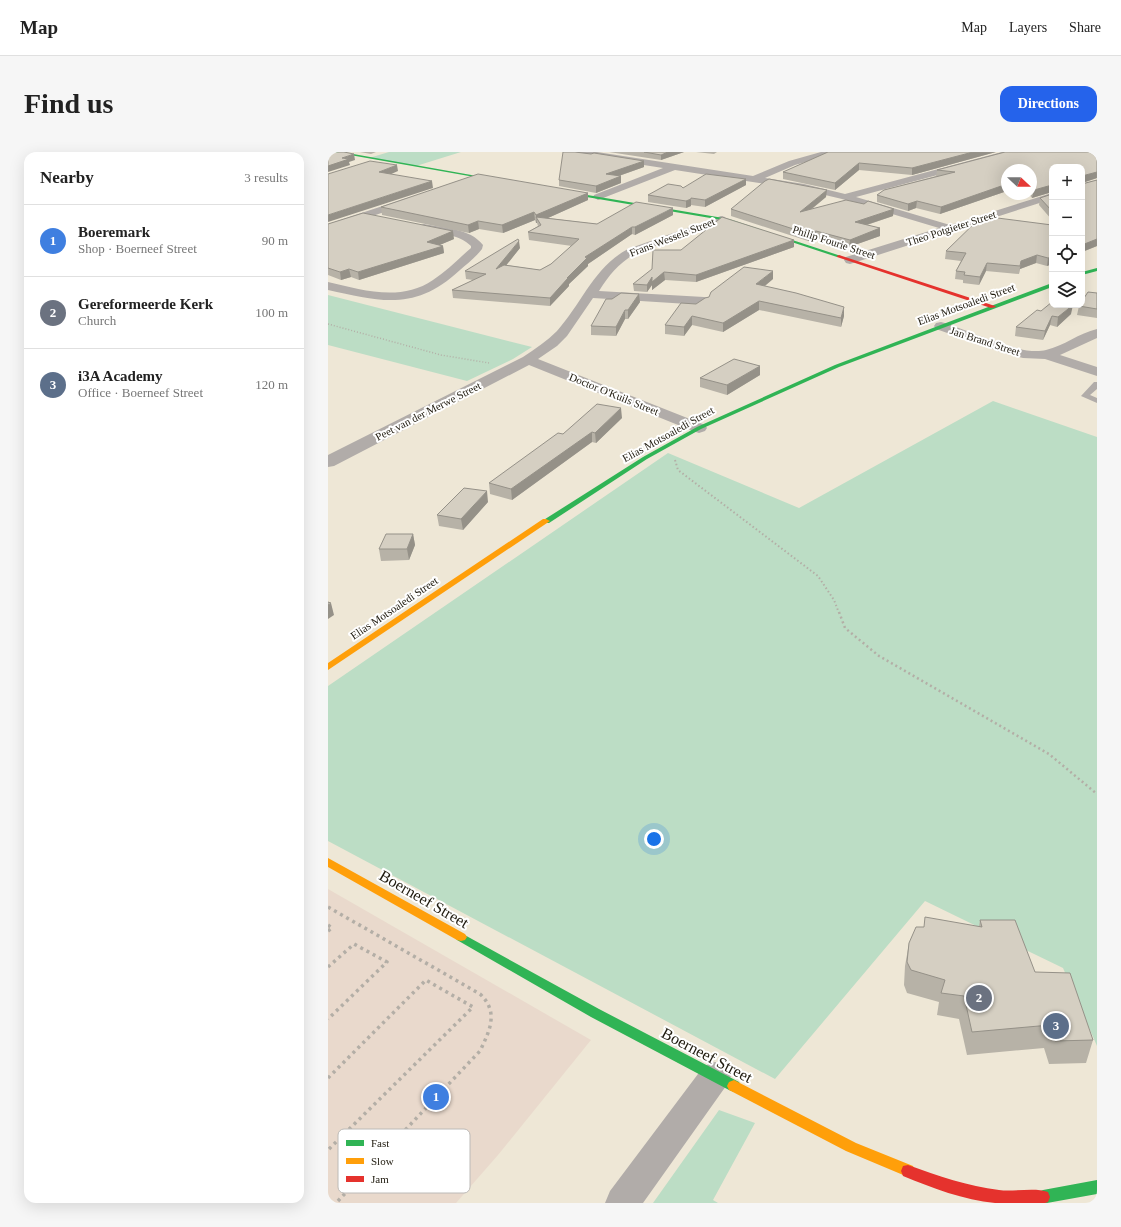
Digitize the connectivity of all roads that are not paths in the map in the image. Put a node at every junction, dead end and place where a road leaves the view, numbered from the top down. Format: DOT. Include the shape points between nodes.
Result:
graph roads {
  1 [pos="335,152"];
  2 [pos="581,152"];
  3 [pos="827,152"];
  4 [pos="1012,152"];
  5 [pos="382,160"];
  6 [pos="363,166"];
  7 [pos="674,167"];
  8 [pos="479,177"];
  9 [pos="755,179"];
  10 [pos="509,182"];
  11 [pos="458,184"];
  12 [pos="546,189"];
  13 [pos="422,196"];
  14 [pos="845,197"];
  15 [pos="1049,197"];
  16 [pos="598,198"];
  17 [pos="364,216"];
  18 [pos="720,219"];
  19 [pos="387,220"];
  20 [pos="411,225"];
  21 [pos="328,228"];
  22 [pos="950,228"];
  23 [pos="850,260"];
  24 [pos="1097,269"];
  25 [pos="1085,273"];
  26 [pos="328,286"];
  27 [pos="1049,286"];
  28 [pos="589,294"];
  29 [pos="704,301"];
  30 [pos="993,307"];
  31 [pos="941,326"];
  32 [pos="1097,333"];
  33 [pos="1046,354"];
  34 [pos="528,360"];
  35 [pos="1097,372"];
  36 [pos="1097,384"];
  37 [pos="1097,401"];
  38 [pos="699,428"];
  39 [pos="328,462"];
  40 [pos="328,667"];
  41 [pos="328,862"];
  42 [pos="715,1076"];
  43 [pos="1097,1188"];
  44 [pos="622,1203"];
  1 -- 5 [label="street"];
  2 -- 7 [label="street"];
  3 -- 9 [label="street"];
  4 -- 14 [label="street"];
  5 -- 6 [label="street"];
  5 -- 8 [label="street"];
  7 -- 9 [label="street"];
  7 -- 16 [label="street"];
  8 -- 10 [label="street"];
  8 -- 11 [label="street"];
  9 -- 14 [label="street"];
  12 -- 16 [label="street, Philip Fourie Street"];
  13 -- 17 [label="street"];
  14 -- 22 [label="street"];
  15 -- 22 [label="street, Theo Potgieter Street"];
  16 -- 18 [label="street, Philip Fourie Street"];
  17 -- 19 [label="street"];
  17 -- 21 [label="street"];
  18 -- 23 [label="street, Philip Fourie Street"];
  18 -- 28 [label="street, Frans Wessels Street" via="626,254 610,266"];
  20 -- 26 [label="street" via="469,238 476,245 476,249 436,284 406,296 388,298"];
  22 -- 23 [label="street, Theo Potgieter Street"];
  23 -- 30 [label="street, Philip Fourie Street"];
  24 -- 25 [label="street"];
  27 -- 30 [label="street, Elias Motsoaledi Street"];
  28 -- 29 [label="street"];
  28 -- 34 [label="street, Frans Wessels Street" via="562,333"];
  30 -- 31 [label="street, Elias Motsoaledi Street"];
  31 -- 33 [label="street, Jan Brand Street" via="1015,352"];
  31 -- 38 [label="street, Elias Motsoaledi Street" via="807,378"];
  32 -- 33 [label="street, Jan Brand Street"];
  33 -- 35 [label="street"];
  34 -- 38 [label="street, Doctor O'Kuils Street"];
  34 -- 39 [label="street, Peet van der Merwe Street"];
  36 -- 37 [label="lane" via="1085,396"];
  38 -- 40 [label="street, Elias Motsoaledi Street" via="587,494"];
  41 -- 42 [label="street, Boerneef Street" via="595,1013"];
  42 -- 43 [label="street, Boerneef Street" via="851,1147 929,1180 975,1192 1013,1198 1047,1197"];
  42 -- 44 [label="street"];
}
